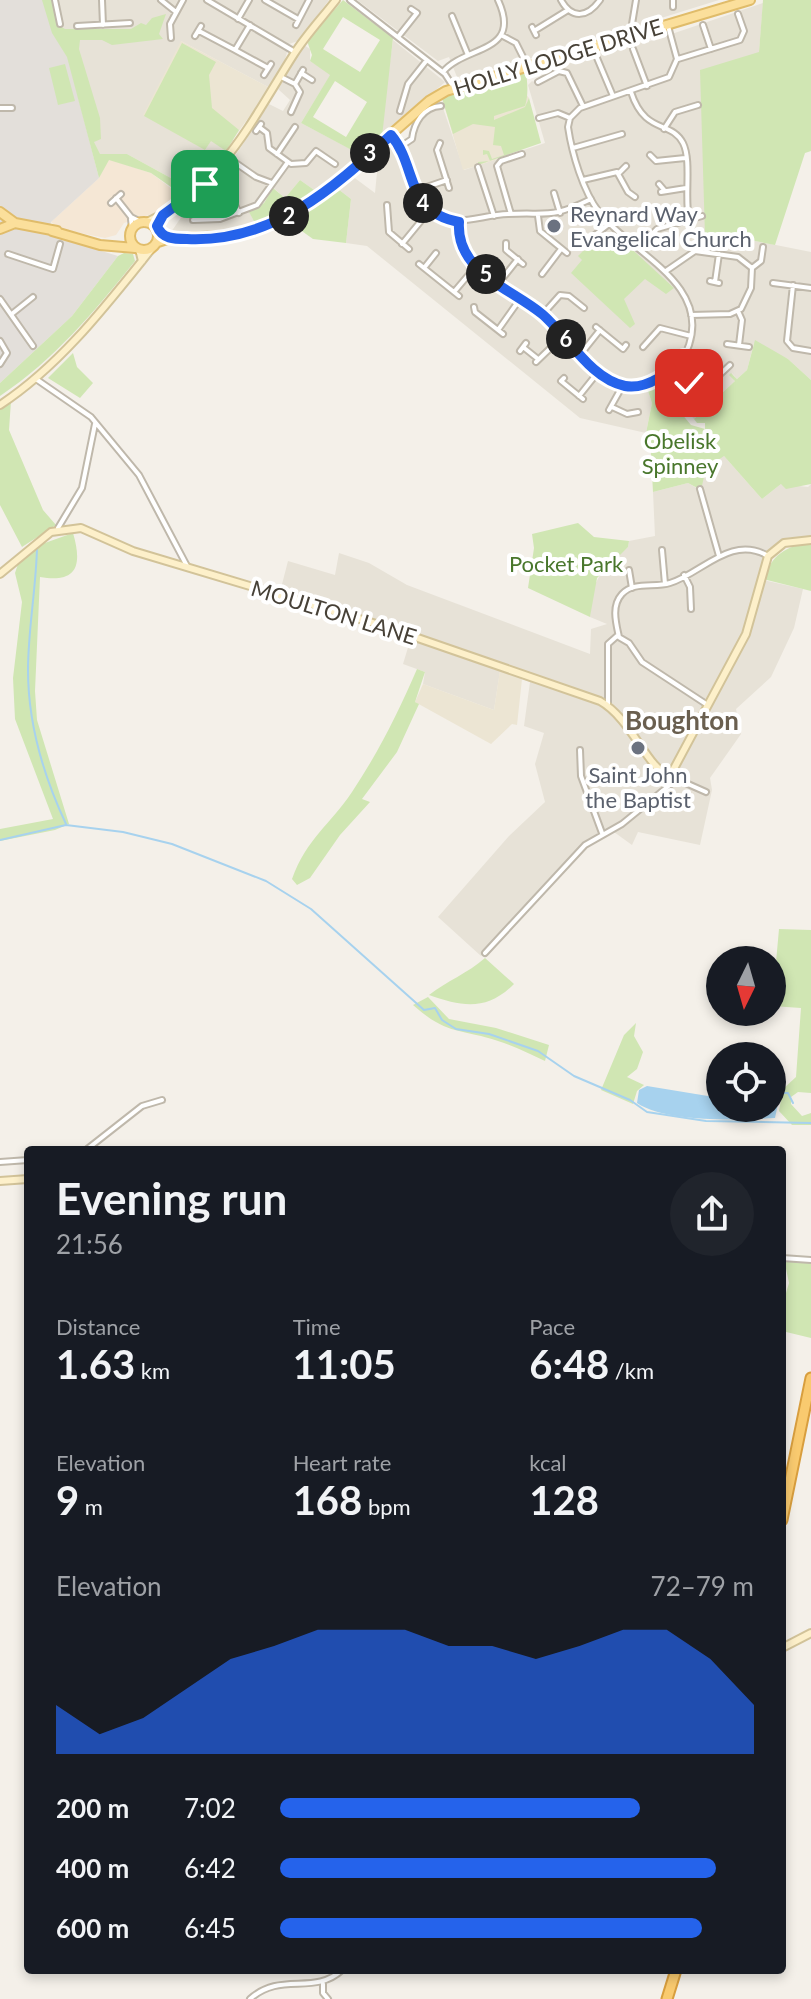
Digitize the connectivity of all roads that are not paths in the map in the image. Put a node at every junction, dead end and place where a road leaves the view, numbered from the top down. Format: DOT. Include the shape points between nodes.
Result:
graph roads {
  1 [pos="55,0"];
  2 [pos="102,0"];
  3 [pos="161,0"];
  4 [pos="183,0"];
  5 [pos="207,0"];
  6 [pos="249,0"];
  7 [pos="265,0"];
  8 [pos="309,0"];
  9 [pos="336,0"];
  10 [pos="350,0"];
  11 [pos="361,0"];
  12 [pos="498,0"];
  13 [pos="561,0"];
  14 [pos="600,0"];
  15 [pos="636,0"];
  16 [pos="673,0"];
  17 [pos="750,0"];
  18 [pos="216,2"];
  19 [pos="739,2"];
  20 [pos="357,5"];
  21 [pos="673,7"];
  22 [pos="411,9"];
  23 [pos="568,10"];
  24 [pos="176,12"];
  25 [pos="741,16"];
  26 [pos="238,19"];
  27 [pos="298,19"];
  28 [pos="452,21"];
  29 [pos="130,23"];
  30 [pos="667,23"];
  31 [pos="60,24"];
  32 [pos="632,24"];
  33 [pos="103,25"];
  34 [pos="250,25"];
  35 [pos="296,25"];
  36 [pos="77,26"];
  37 [pos="705,27"];
  38 [pos="534,31"];
  39 [pos="501,35"];
  40 [pos="195,36"];
  41 [pos="398,37"];
  42 [pos="171,38"];
  43 [pos="235,50"];
  44 [pos="711,50"];
  45 [pos="295,52"];
  46 [pos="636,52"];
  47 [pos="468,55"];
  48 [pos="521,57"];
  49 [pos="677,59"];
  50 [pos="427,60"];
  51 [pos="599,60"];
  52 [pos="443,72"];
  53 [pos="264,75"];
  54 [pos="281,77"];
  55 [pos="312,80"];
  56 [pos="540,80"];
  57 [pos="295,84"];
  58 [pos="647,86"];
  59 [pos="454,88"];
  60 [pos="631,91"];
  61 [pos="613,96"];
  62 [pos="441,106"];
  63 [pos="583,106"];
  64 [pos="696,107"];
  65 [pos="0,108"];
  66 [pos="12,108"];
  67 [pos="291,109"];
  68 [pos="403,109"];
  69 [pos="570,118"];
  70 [pos="541,120"];
  71 [pos="258,127"];
  72 [pos="295,127"];
  73 [pos="664,129"];
  74 [pos="619,134"];
  75 [pos="391,135"];
  76 [pos="440,143"];
  77 [pos="400,147"];
  78 [pos="573,148"];
  79 [pos="277,154"];
  80 [pos="650,155"];
  81 [pos="685,158"];
  82 [pos="233,161"];
  83 [pos="288,162"];
  84 [pos="520,162"];
  85 [pos="335,164"];
  86 [pos="626,166"];
  87 [pos="477,171"];
  88 [pos="619,173"];
  89 [pos="208,180"];
  90 [pos="447,180"];
  91 [pos="583,180"];
  92 [pos="272,183"];
  93 [pos="659,184"];
  94 [pos="449,188"];
  95 [pos="686,188"];
  96 [pos="415,191"];
  97 [pos="554,193"];
  98 [pos="636,197"];
  99 [pos="591,199"];
  100 [pos="111,203"];
  101 [pos="390,208"];
  102 [pos="430,210"];
  103 [pos="0,212"];
  104 [pos="239,213"];
  105 [pos="560,213"];
  106 [pos="511,214"];
  107 [pos="163,215"];
  108 [pos="494,216"];
  109 [pos="538,216"];
  110 [pos="702,216"];
  111 [pos="131,217"];
  112 [pos="689,219"];
  113 [pos="193,220"];
  114 [pos="459,222"];
  115 [pos="15,223"];
  116 [pos="144,223"];
  117 [pos="609,224"];
  118 [pos="0,228"];
  119 [pos="157,229"];
  120 [pos="54,232"];
  121 [pos="130,232"];
  122 [pos="73,238"];
  123 [pos="170,238"];
  124 [pos="591,238"];
  125 [pos="506,243"];
  126 [pos="60,244"];
  127 [pos="402,244"];
  128 [pos="155,245"];
  129 [pos="110,246"];
  130 [pos="763,247"];
  131 [pos="138,248"];
  132 [pos="409,249"];
  133 [pos="561,249"];
  134 [pos="639,249"];
  135 [pos="435,253"];
  136 [pos="567,253"];
  137 [pos="8,254"];
  138 [pos="719,254"];
  139 [pos="518,259"];
  140 [pos="141,264"];
  141 [pos="419,264"];
  142 [pos="523,264"];
  143 [pos="476,266"];
  144 [pos="424,268"];
  145 [pos="752,268"];
  146 [pos="666,271"];
  147 [pos="545,273"];
  148 [pos="715,282"];
  149 [pos="773,283"];
  150 [pos="498,284"];
  151 [pos="793,285"];
  152 [pos="811,288"];
  153 [pos="33,297"];
  154 [pos="0,299"];
  155 [pos="520,299"];
  156 [pos="583,305"];
  157 [pos="474,307"];
  158 [pos="738,311"];
  159 [pos="12,313"];
  160 [pos="542,315"];
  161 [pos="690,315"];
  162 [pos="563,336"];
  163 [pos="691,336"];
  164 [pos="0,341"];
  165 [pos="727,344"];
  166 [pos="626,345"];
  167 [pos="739,345"];
  168 [pos="33,346"];
  169 [pos="523,347"];
  170 [pos="643,347"];
  171 [pos="749,347"];
  172 [pos="811,351"];
  173 [pos="580,355"];
  174 [pos="684,356"];
  175 [pos="0,364"];
  176 [pos="728,370"];
  177 [pos="599,371"];
  178 [pos="564,378"];
  179 [pos="36,379"];
  180 [pos="712,379"];
  181 [pos="689,383"];
  182 [pos="623,385"];
  183 [pos="696,396"];
  184 [pos="0,405"];
  185 [pos="685,407"];
  186 [pos="638,412"];
  187 [pos="96,422"];
  188 [pos="700,489"];
  189 [pos="58,528"];
  190 [pos="811,540"];
  191 [pos="662,550"];
  192 [pos="719,556"];
  193 [pos="768,556"];
  194 [pos="188,569"];
  195 [pos="629,570"];
  196 [pos="0,574"];
  197 [pos="684,575"];
  198 [pos="665,584"];
  199 [pos="632,588"];
  200 [pos="691,609"];
  201 [pos="619,637"];
  202 [pos="706,704"];
  203 [pos="608,705"];
  204 [pos="580,750"];
  205 [pos="670,776"];
  206 [pos="706,792"];
  207 [pos="602,833"];
  208 [pos="485,953"];
  209 [pos="162,1100"];
  210 [pos="91,1146"];
  211 [pos="24,1160"];
  212 [pos="0,1162"];
  213 [pos="24,1179"];
  214 [pos="0,1181"];
  215 [pos="786,1258"];
  216 [pos="811,1260"];
  217 [pos="811,1378"];
  218 [pos="786,1500"];
  219 [pos="811,1633"];
  220 [pos="786,1646"];
  221 [pos="337,1974"];
  222 [pos="675,1974"];
  223 [pos="323,1984"];
  224 [pos="250,1999"];
  225 [pos="328,1999"];
  226 [pos="667,1999"];
  1 -- 31 [label="street"];
  2 -- 33 [label="street"];
  3 -- 24 [label="street"];
  4 -- 24 [label="street"];
  5 -- 18 [label="street"];
  6 -- 26 [label="street"];
  7 -- 27 [label="street"];
  8 -- 27 [label="street"];
  9 -- 45 [label="street"];
  10 -- 20 [label="street"];
  11 -- 20 [label="street"];
  12 -- 39 [label="street" via="505,19"];
  13 -- 23 [label="street"];
  14 -- 23 [label="street" via="584,15"];
  15 -- 32 [label="street"];
  16 -- 21 [label="street"];
  17 -- 19 [label="main road, HOLLY LODGE DRIVE"];
  18 -- 26 [label="street"];
  19 -- 30 [label="main road, HOLLY LODGE DRIVE"];
  20 -- 41 [label="street"];
  22 -- 41 [label="street" via="417,13"];
  23 -- 38 [label="street"];
  24 -- 42 [label="street"];
  25 -- 44 [label="street" via="742,38"];
  26 -- 34 [label="street"];
  27 -- 35 [label="street"];
  28 -- 47 [label="street"];
  29 -- 33 [label="street"];
  30 -- 49 [label="street"];
  30 -- 59 [label="main road, HOLLY LODGE DRIVE"];
  33 -- 36 [label="street"];
  34 -- 43 [label="street"];
  34 -- 45 [label="street"];
  37 -- 44 [label="street"];
  39 -- 47 [label="street"];
  39 -- 48 [label="street" via="516,43"];
  40 -- 43 [label="street" via="200,28"];
  41 -- 50 [label="street"];
  43 -- 53 [label="street" via="269,66"];
  44 -- 49 [label="street"];
  45 -- 54 [label="street"];
  46 -- 58 [label="street"];
  47 -- 52 [label="street"];
  49 -- 58 [label="street" via="669,77"];
  50 -- 52 [label="street"];
  50 -- 68 [label="street" via="407,86"];
  51 -- 61 [label="street"];
  52 -- 59 [label="street"];
  54 -- 57 [label="street"];
  54 -- 89 [label="street"];
  55 -- 57 [label="street" via="302,72"];
  56 -- 63 [label="street" via="567,73"];
  57 -- 67 [label="street" via="300,94"];
  58 -- 60 [label="street"];
  59 -- 75 [label="main road, HOLLY LODGE DRIVE" via="433,98"];
  60 -- 61 [label="street"];
  60 -- 73 [label="street" via="639,113"];
  61 -- 63 [label="street"];
  62 -- 77 [label="street, HOLLY LODGE DRIVE" via="433,106 415,122 412,139"];
  63 -- 69 [label="street"];
  64 -- 73 [label="street" via="675,112"];
  65 -- 66 [label="street"];
  69 -- 70 [label="street" via="557,113"];
  69 -- 78 [label="street"];
  71 -- 79 [label="street"];
  72 -- 79 [label="street"];
  73 -- 81 [label="street" via="682,142"];
  74 -- 78 [label="street"];
  75 -- 77 [label="street"];
  75 -- 123 [label="main road, HOLLY LODGE DRIVE" via="317,199 279,221 226,237"];
  76 -- 90 [label="street" via="437,150"];
  77 -- 96 [label="street"];
  78 -- 91 [label="street"];
  79 -- 83 [label="street"];
  80 -- 81 [label="street" via="656,161"];
  81 -- 95 [label="street"];
  82 -- 92 [label="street"];
  83 -- 85 [label="street" via="306,163 316,151"];
  83 -- 92 [label="street"];
  84 -- 106 [label="street" via="520,155 497,166"];
  86 -- 88 [label="street"];
  87 -- 108 [label="street"];
  88 -- 91 [label="street"];
  88 -- 98 [label="street"];
  89 -- 104 [label="street" via="232,199"];
  89 -- 107 [label="street"];
  90 -- 94 [label="street"];
  90 -- 96 [label="street"];
  91 -- 99 [label="street"];
  92 -- 104 [label="street" via="263,201"];
  93 -- 95 [label="street" via="663,192"];
  95 -- 112 [label="street"];
  96 -- 102 [label="street"];
  97 -- 105 [label="street"];
  99 -- 105 [label="street"];
  99 -- 117 [label="street"];
  100 -- 111 [label="street" via="119,196"];
  101 -- 127 [label="street" via="388,231"];
  102 -- 114 [label="street"];
  102 -- 127 [label="street"];
  103 -- 115 [label="main road"];
  103 -- 118 [label="main road"];
  104 -- 113 [label="street"];
  105 -- 109 [label="street"];
  106 -- 108 [label="street"];
  106 -- 109 [label="street"];
  107 -- 116 [label="street"];
  107 -- 119 [label="street"];
  108 -- 114 [label="street"];
  109 -- 133 [label="street" via="540,231"];
  110 -- 112 [label="street"];
  111 -- 116 [label="street"];
  111 -- 121 [label="street"];
  112 -- 134 [label="street" via="655,230"];
  114 -- 143 [label="street" via="461,242"];
  115 -- 118 [label="main road"];
  115 -- 120 [label="main road"];
  116 -- 119 [label="main road"];
  116 -- 121 [label="main road"];
  117 -- 124 [label="street"];
  117 -- 134 [label="street"];
  119 -- 123 [label="main road"];
  119 -- 128 [label="main road"];
  120 -- 122 [label="main road"];
  120 -- 126 [label="street"];
  121 -- 129 [label="main road"];
  121 -- 131 [label="main road" via="130,242"];
  122 -- 126 [label="street"];
  122 -- 129 [label="main road"];
  123 -- 128 [label="main road, HOLLY LODGE DRIVE"];
  125 -- 139 [label="street" via="506,250"];
  126 -- 137 [label="street" via="53,269"];
  127 -- 132 [label="street"];
  128 -- 131 [label="main road"];
  128 -- 140 [label="street"];
  129 -- 131 [label="main road"];
  130 -- 145 [label="street" via="761,261"];
  131 -- 140 [label="street"];
  133 -- 136 [label="street"];
  133 -- 147 [label="street"];
  134 -- 146 [label="street"];
  135 -- 144 [label="street"];
  138 -- 145 [label="street" via="738,257"];
  138 -- 146 [label="street" via="690,252"];
  138 -- 148 [label="street"];
  139 -- 142 [label="street"];
  139 -- 150 [label="street"];
  140 -- 179 [label="street"];
  141 -- 144 [label="street"];
  143 -- 144 [label="street" via="457,294"];
  143 -- 150 [label="street"];
  145 -- 158 [label="street" via="748,299"];
  146 -- 161 [label="street"];
  149 -- 151 [label="street"];
  150 -- 155 [label="street"];
  151 -- 152 [label="street"];
  151 -- 172 [label="street" via="787,341 793,348"];
  153 -- 159 [label="street"];
  154 -- 159 [label="street"];
  155 -- 157 [label="street" via="501,332"];
  155 -- 160 [label="street"];
  156 -- 160 [label="street" via="560,295"];
  158 -- 161 [label="street"];
  158 -- 167 [label="street"];
  159 -- 168 [label="street"];
  160 -- 162 [label="street"];
  161 -- 163 [label="street"];
  162 -- 169 [label="street" via="537,361"];
  162 -- 173 [label="street"];
  163 -- 170 [label="street" via="662,328"];
  163 -- 174 [label="street"];
  164 -- 175 [label="street" via="7,353"];
  165 -- 167 [label="street"];
  166 -- 173 [label="street" via="623,349 598,329"];
  167 -- 171 [label="street"];
  173 -- 177 [label="street"];
  174 -- 180 [label="street" via="701,364"];
  174 -- 182 [label="street" via="650,382"];
  176 -- 180 [label="street"];
  177 -- 178 [label="street" via="581,397 561,381"];
  177 -- 182 [label="street"];
  179 -- 184 [label="street"];
  179 -- 187 [label="street"];
  180 -- 183 [label="street"];
  181 -- 183 [label="street" via="686,386"];
  182 -- 186 [label="street" via="610,408"];
  183 -- 185 [label="street"];
  187 -- 189 [label="street" via="82,488"];
  187 -- 194 [label="street" via="146,485"];
  188 -- 192 [label="street"];
  189 -- 194 [label="street, MOULTON LANE" via="81,528"];
  189 -- 196 [label="street"];
  190 -- 193 [label="street" via="784,543"];
  191 -- 198 [label="street"];
  192 -- 193 [label="street" via="752,550"];
  192 -- 197 [label="street"];
  193 -- 202 [label="street" via="746,634"];
  194 -- 203 [label="street, MOULTON LANE" via="383,626"];
  195 -- 199 [label="street"];
  197 -- 198 [label="street"];
  197 -- 200 [label="street"];
  198 -- 199 [label="street"];
  199 -- 201 [label="street" via="616,604"];
  201 -- 202 [label="street" via="642,662"];
  201 -- 203 [label="street" via="608,644"];
  202 -- 205 [label="street"];
  203 -- 205 [label="street" via="629,725 651,761"];
  204 -- 207 [label="street" via="581,776"];
  205 -- 206 [label="street"];
  205 -- 207 [label="street" via="671,784 660,796"];
  207 -- 208 [label="street"];
  209 -- 210 [label="street" via="142,1106"];
  211 -- 212 [label="street"];
  213 -- 214 [label="street"];
  215 -- 216 [label="street"];
  217 -- 218 [label="highway"];
  219 -- 220 [label="street"];
  221 -- 223 [label="street"];
  222 -- 226 [label="highway"];
  223 -- 224 [label="street" via="277,1984"];
  223 -- 225 [label="street"];
}
